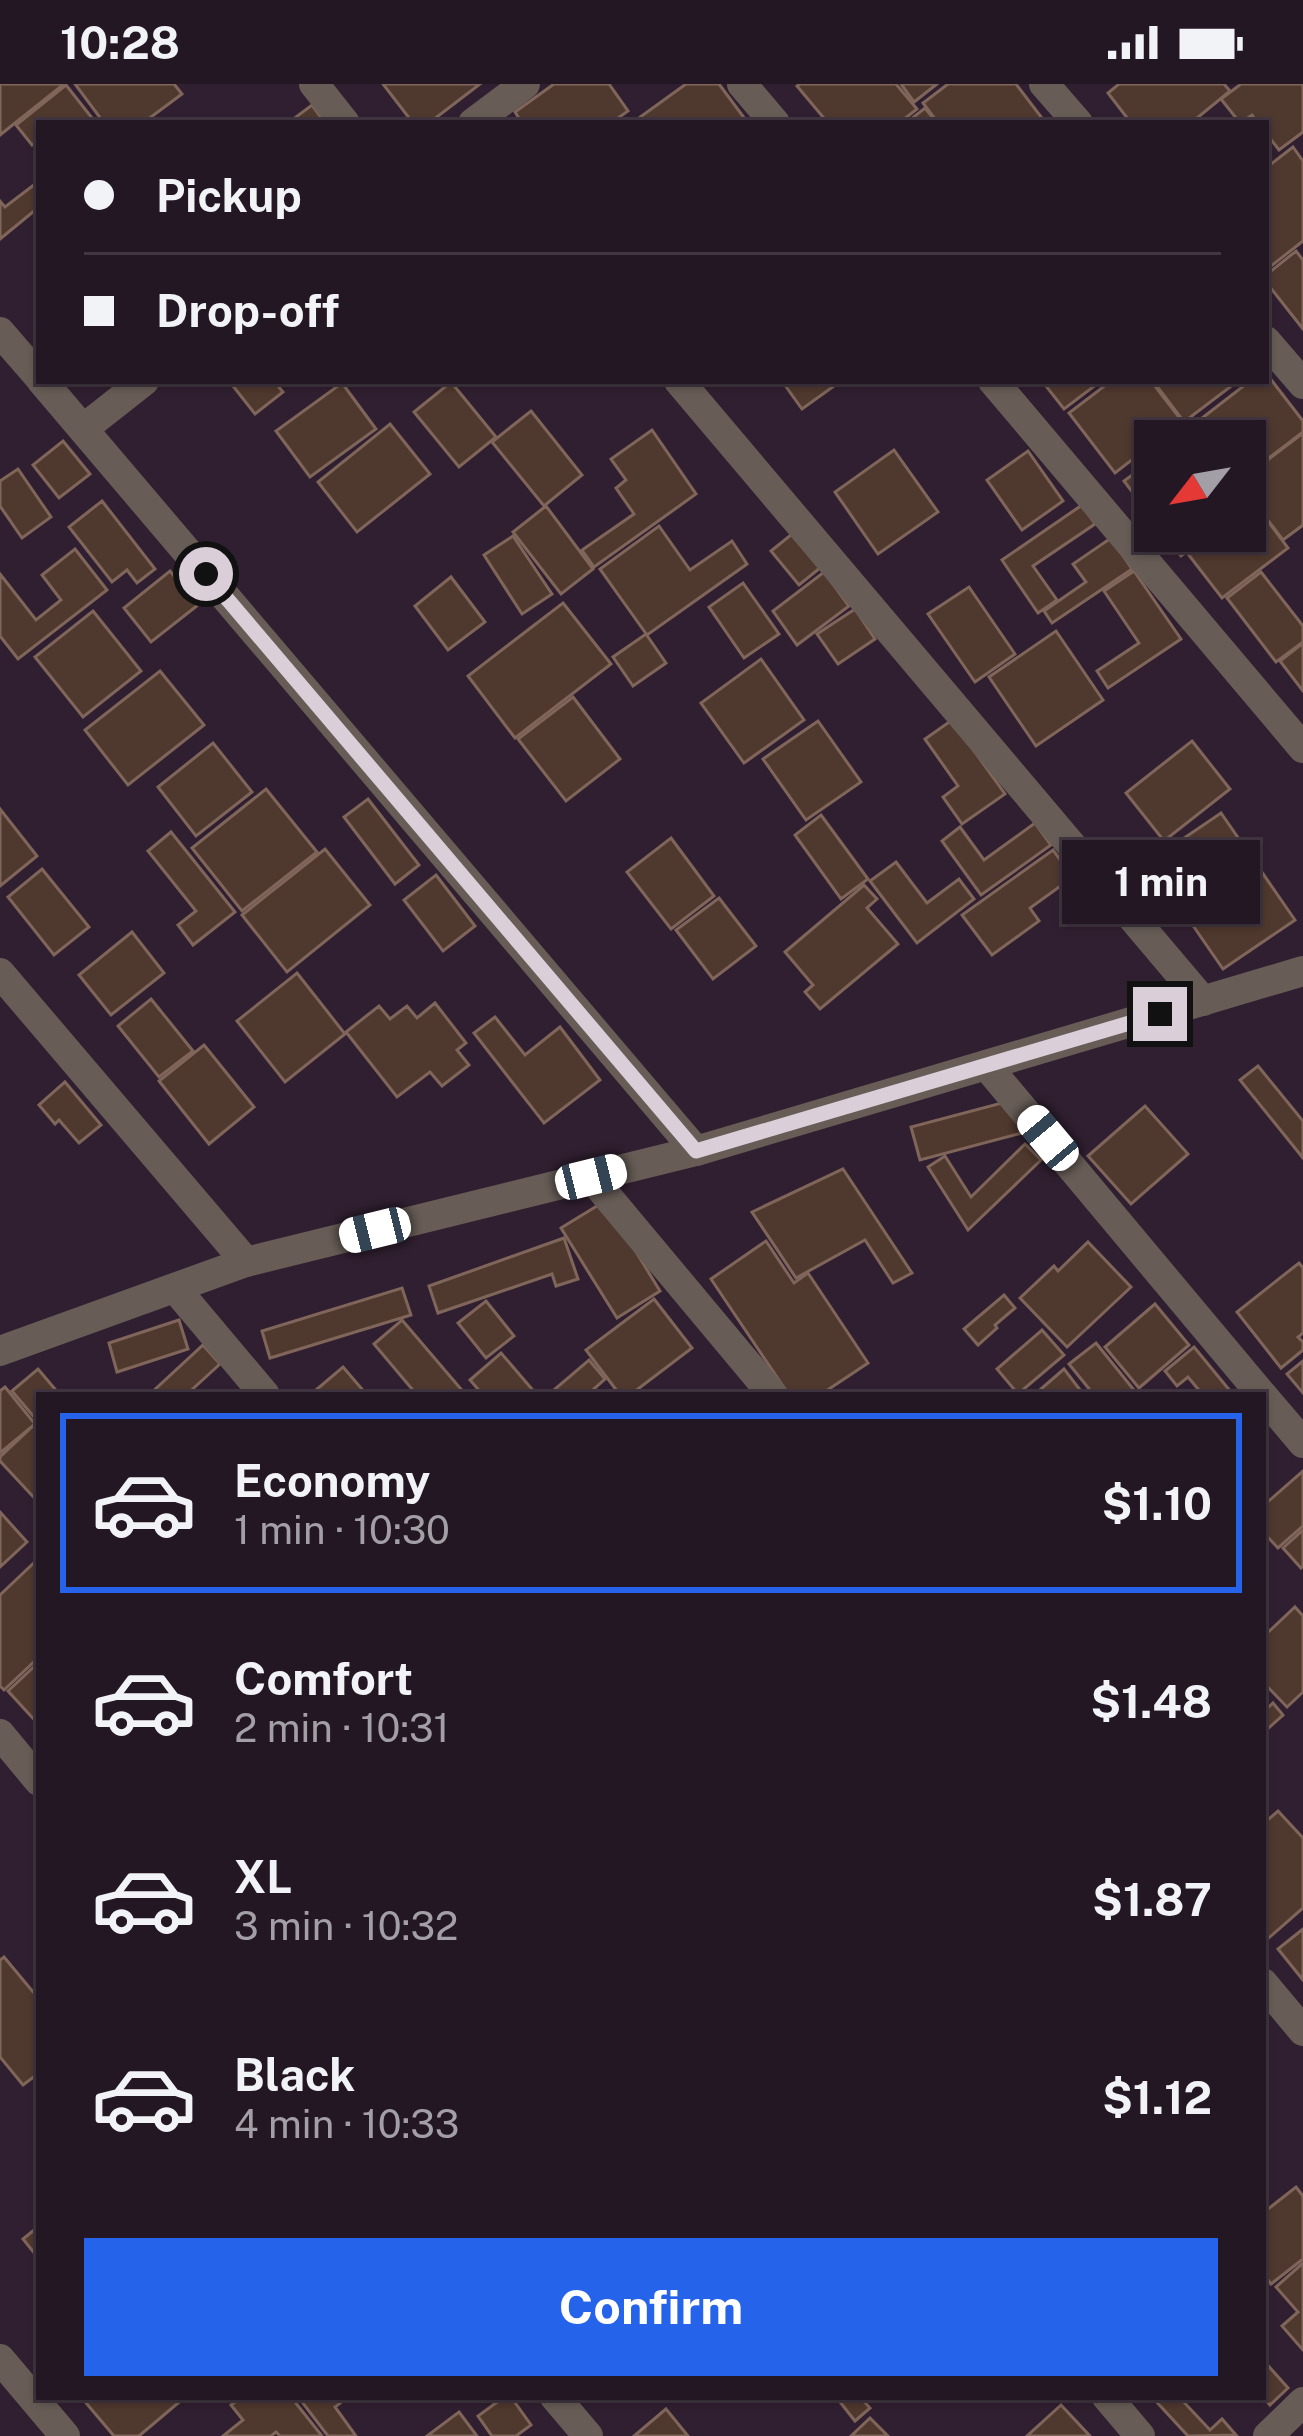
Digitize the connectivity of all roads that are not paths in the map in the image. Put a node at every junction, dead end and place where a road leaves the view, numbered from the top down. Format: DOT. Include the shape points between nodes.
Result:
graph roads {
  1 [pos="314,84"];
  2 [pos="525,84"];
  3 [pos="742,84"];
  4 [pos="1044,84"];
  5 [pos="344,120"];
  6 [pos="477,120"];
  7 [pos="772,120"];
  8 [pos="1075,120"];
  9 [pos="0,332"];
  10 [pos="1269,344"];
  11 [pos="36,374"];
  12 [pos="44,384"];
  13 [pos="140,384"];
  14 [pos="682,384"];
  15 [pos="996,384"];
  16 [pos="1303,384"];
  17 [pos="83,429"];
  18 [pos="1303,748"];
  19 [pos="1303,971"];
  20 [pos="0,973"];
  21 [pos="1203,1001"];
  22 [pos="986,1065"];
  23 [pos="696,1151"];
  24 [pos="591,1177"];
  25 [pos="246,1262"];
  26 [pos="175,1288"];
  27 [pos="0,1351"];
  28 [pos="262,1392"];
  29 [pos="770,1392"];
  30 [pos="1260,1392"];
  31 [pos="1266,1399"];
  32 [pos="1303,1444"];
  33 [pos="0,1734"];
  34 [pos="36,1777"];
  35 [pos="1266,1987"];
  36 [pos="1303,2031"];
  37 [pos="0,2360"];
  38 [pos="557,2400"];
  39 [pos="1110,2400"];
  40 [pos="1303,2402"];
  41 [pos="65,2436"];
  42 [pos="587,2436"];
  43 [pos="1140,2436"];
  44 [pos="1268,2436"];
  1 -- 5 [label="street"];
  2 -- 6 [label="street"];
  3 -- 7 [label="street"];
  4 -- 8 [label="street"];
  9 -- 11 [label="street"];
  10 -- 16 [label="street"];
  12 -- 17 [label="street"];
  13 -- 17 [label="street"];
  14 -- 21 [label="street"];
  15 -- 18 [label="street"];
  17 -- 23 [label="street"];
  19 -- 21 [label="street"];
  20 -- 25 [label="street"];
  21 -- 22 [label="street"];
  22 -- 23 [label="street"];
  22 -- 30 [label="street"];
  23 -- 24 [label="street"];
  24 -- 25 [label="street"];
  24 -- 29 [label="street"];
  25 -- 26 [label="street"];
  26 -- 27 [label="street"];
  26 -- 28 [label="street"];
  31 -- 32 [label="street"];
  33 -- 34 [label="street"];
  35 -- 36 [label="street"];
  37 -- 41 [label="street"];
  38 -- 42 [label="street"];
  39 -- 43 [label="street"];
  40 -- 44 [label="street"];
}
